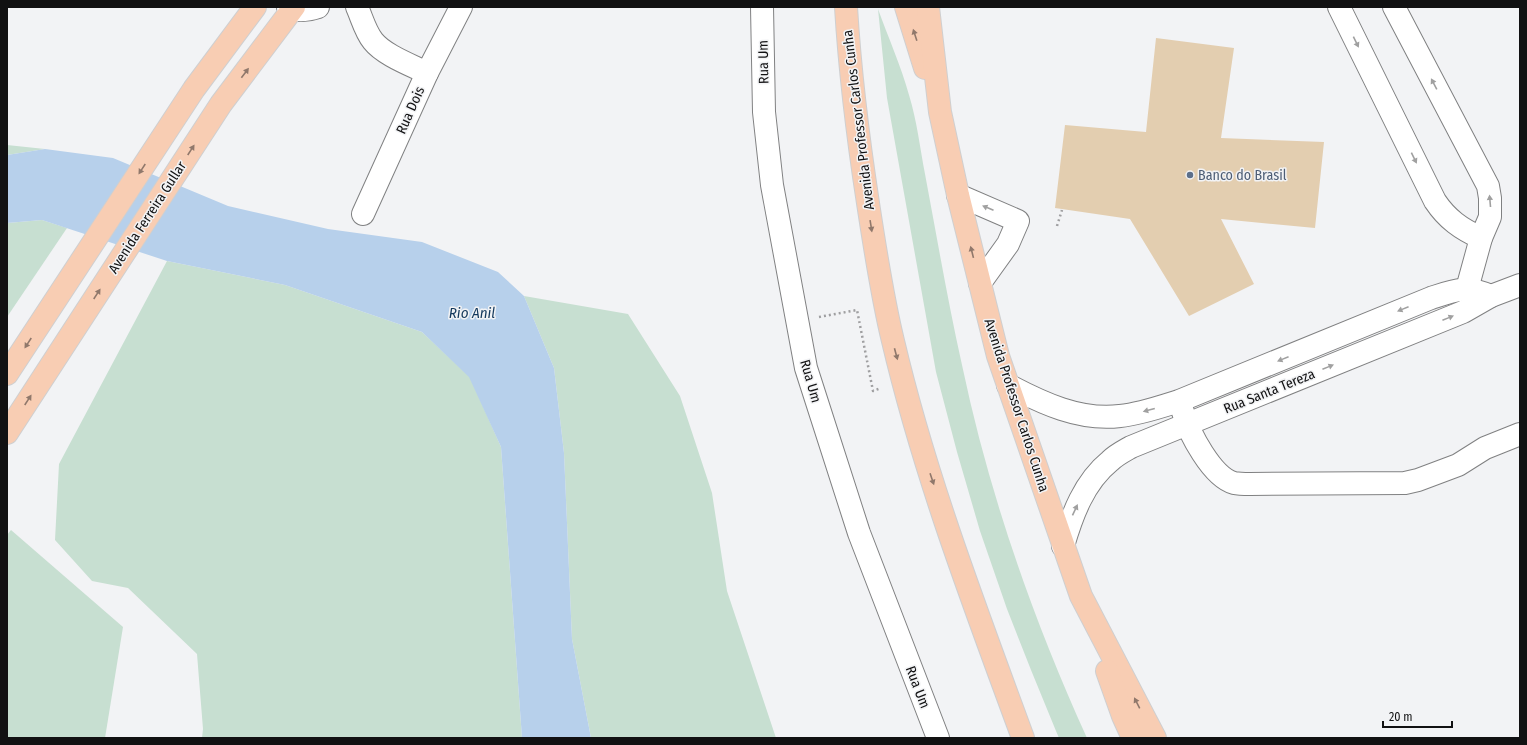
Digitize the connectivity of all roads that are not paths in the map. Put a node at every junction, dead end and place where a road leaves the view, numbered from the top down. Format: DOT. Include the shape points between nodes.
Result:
graph roads {
  1 [pos="255,7"];
  2 [pos="318,7"];
  3 [pos="357,7"];
  4 [pos="461,7"];
  5 [pos="762,7"];
  6 [pos="846,7"];
  7 [pos="906,7"];
  8 [pos="928,7"];
  9 [pos="1339,7"];
  10 [pos="1394,7"];
  11 [pos="292,8"];
  12 [pos="426,73"];
  13 [pos="940,112"];
  14 [pos="958,195"];
  15 [pos="363,214"];
  16 [pos="1479,243"];
  17 [pos="980,283"];
  18 [pos="1520,284"];
  19 [pos="1467,289"];
  20 [pos="1491,296"];
  21 [pos="7,374"];
  22 [pos="1008,385"];
  23 [pos="1179,401"];
  24 [pos="1186,425"];
  25 [pos="7,433"];
  26 [pos="1520,434"];
  27 [pos="1063,546"];
  28 [pos="971,595"];
  29 [pos="1081,596"];
  30 [pos="938,738"];
  31 [pos="1023,738"];
  32 [pos="1037,738"];
  33 [pos="1133,738"];
  34 [pos="1154,738"];
  1 -- 21 [label="main road, one-way" via="194,89"];
  2 -- 11 [label="street"];
  3 -- 12 [label="street" via="374,41 386,51"];
  4 -- 12 [label="street, Rua Dois"];
  5 -- 30 [label="street, Rua Um" via="764,112 772,185 806,368 859,533"];
  6 -- 28 [label="main road, Avenida Professor Carlos Cunha, one-way" via="857,129 892,341 921,448"];
  13 -- 7 [label="main road, one-way"];
  8 -- 13 [label="main road, Avenida Professor Carlos Cunha"];
  9 -- 16 [label="street, one-way" via="1435,201 1453,223"];
  16 -- 10 [label="street, one-way" via="1490,217 1488,186"];
  25 -- 11 [label="main road, Avenida Ferreira Gullar, one-way" via="221,104"];
  12 -- 15 [label="street, Rua Dois"];
  13 -- 14 [label="main road, Avenida Professor Carlos Cunha"];
  17 -- 14 [label="main road, Avenida Professor Carlos Cunha, one-way"];
  17 -- 14 [label="street, one-way" via="1008,244 1018,221"];
  16 -- 19 [label="street"];
  17 -- 22 [label="main road, Avenida Professor Carlos Cunha"];
  18 -- 20 [label="street, Rua Santa Tereza"];
  19 -- 20 [label="street"];
  19 -- 23 [label="street, Rua Santa Tereza, one-way" via="1431,298"];
  24 -- 20 [label="street, Rua Santa Tereza, one-way" via="1463,312"];
  23 -- 22 [label="street, Rua Santa Tereza, one-way" via="1146,412 1118,416 1087,415 1047,404"];
  22 -- 27 [label="main road, Avenida Professor Carlos Cunha"];
  23 -- 24 [label="street"];
  24 -- 26 [label="street" via="1205,458 1224,477 1234,482 1250,484 1405,483 1458,466 1485,448"];
  27 -- 24 [label="street, Rua Santa Tereza, one-way" via="1070,521 1082,496 1110,461 1131,447"];
  27 -- 29 [label="main road, Avenida Professor Carlos Cunha"];
  28 -- 31 [label="main road, Avenida Professor Carlos Cunha"];
  28 -- 32 [label="main road"];
  29 -- 33 [label="main road"];
  34 -- 29 [label="main road, Avenida Professor Carlos Cunha, one-way"];
}
